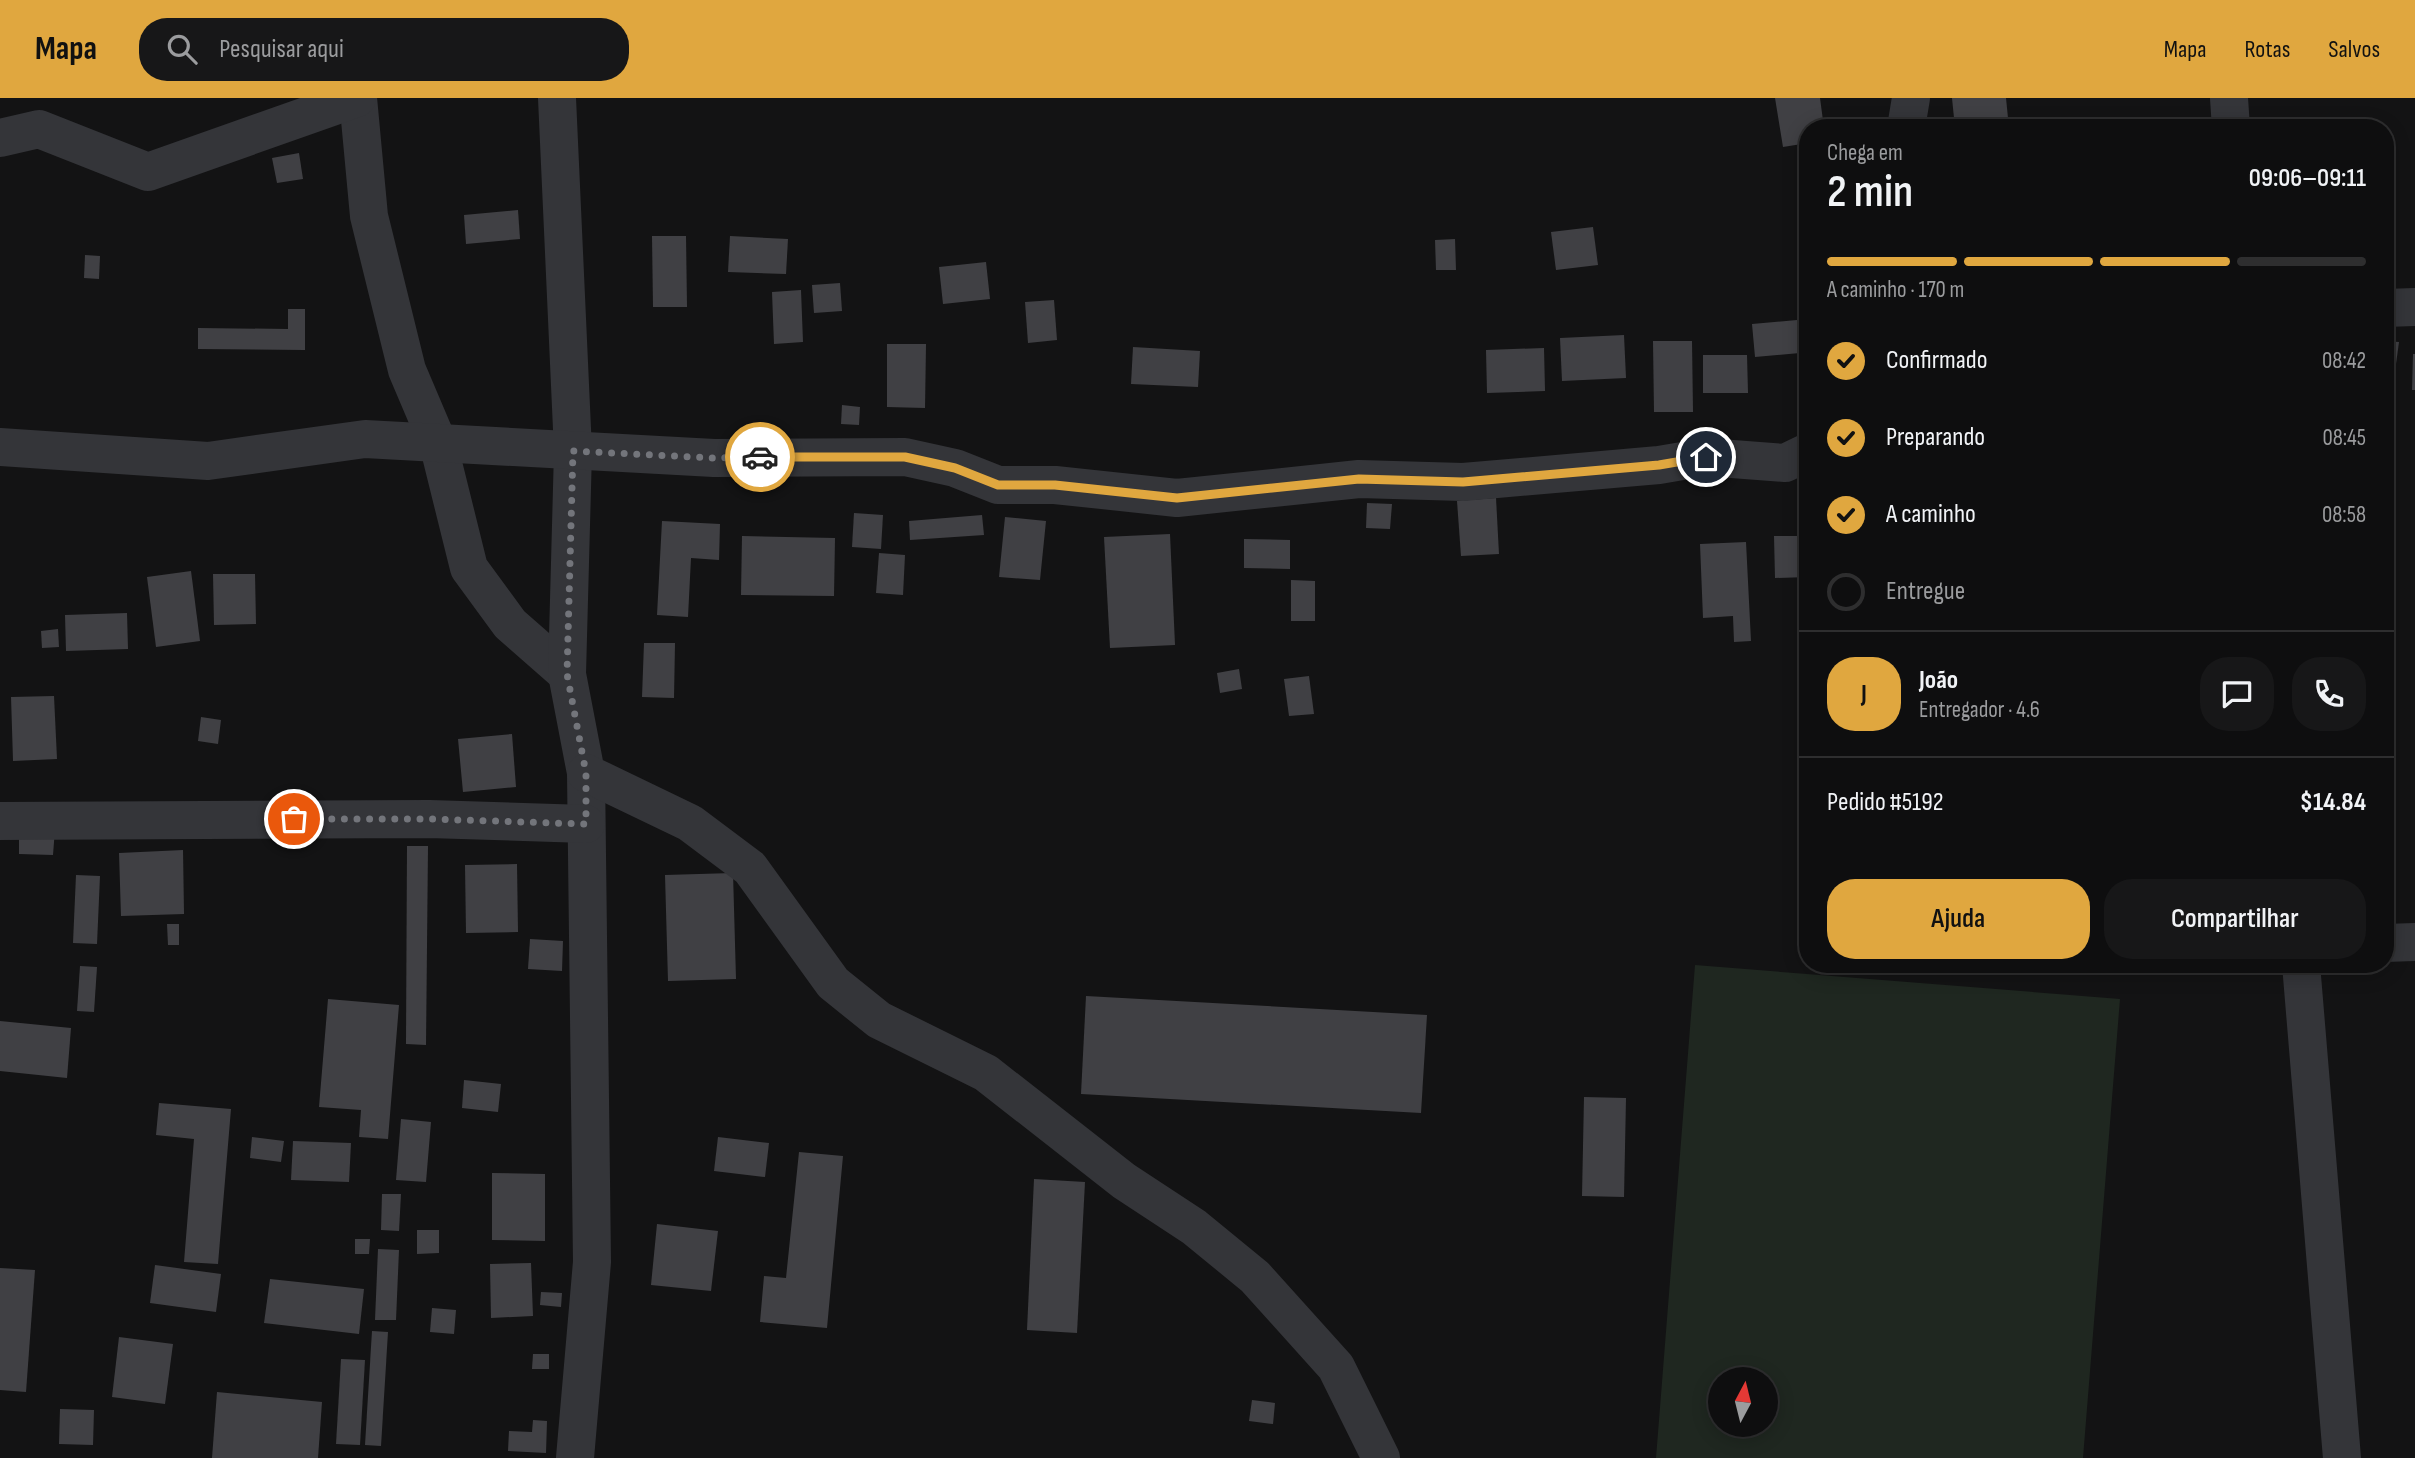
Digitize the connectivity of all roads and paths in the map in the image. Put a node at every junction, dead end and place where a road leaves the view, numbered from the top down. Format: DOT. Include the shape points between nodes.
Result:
graph roads {
  1 [pos="357,98"];
  2 [pos="557,98"];
  3 [pos="1910,98"];
  4 [pos="2229,98"];
  5 [pos="1907,119"];
  6 [pos="2230,119"];
  7 [pos="0,138"];
  8 [pos="2415,307"];
  9 [pos="2394,308"];
  10 [pos="438,443"];
  11 [pos="0,447"];
  12 [pos="573,451"];
  13 [pos="1799,456"];
  14 [pos="567,674"];
  15 [pos="586,773"];
  16 [pos="0,821"];
  17 [pos="586,824"];
  18 [pos="2415,942"];
  19 [pos="2394,943"];
  20 [pos="2302,973"];
  21 [pos="575,1458"];
  22 [pos="1381,1458"];
  23 [pos="2342,1458"];
  1 -- 7 [label="street" via="148,172 39,129"];
  1 -- 10 [label="street" via="369,216 407,370"];
  2 -- 12 [label="street"];
  3 -- 5 [label="street"];
  4 -- 6 [label="street"];
  8 -- 9 [label="street"];
  10 -- 11 [label="street" via="365,439 208,461"];
  10 -- 12 [label="street"];
  10 -- 14 [label="street" via="469,568 510,624"];
  12 -- 13 [label="street" via="713,458 905,457 955,468 998,485 1055,485 1177,498 1359,479 1463,482 1706,457 1785,463"];
  12 -- 14 [label="street"];
  14 -- 15 [label="street"];
  15 -- 17 [label="street"];
  15 -- 22 [label="street" via="690,822 750,868 833,983 878,1020 986,1073 1255,1277 1335,1367"];
  16 -- 17 [label="street" via="429,819"];
  17 -- 21 [label="street" via="592,1262"];
  18 -- 19 [label="street"];
  20 -- 23 [label="street"];
}
